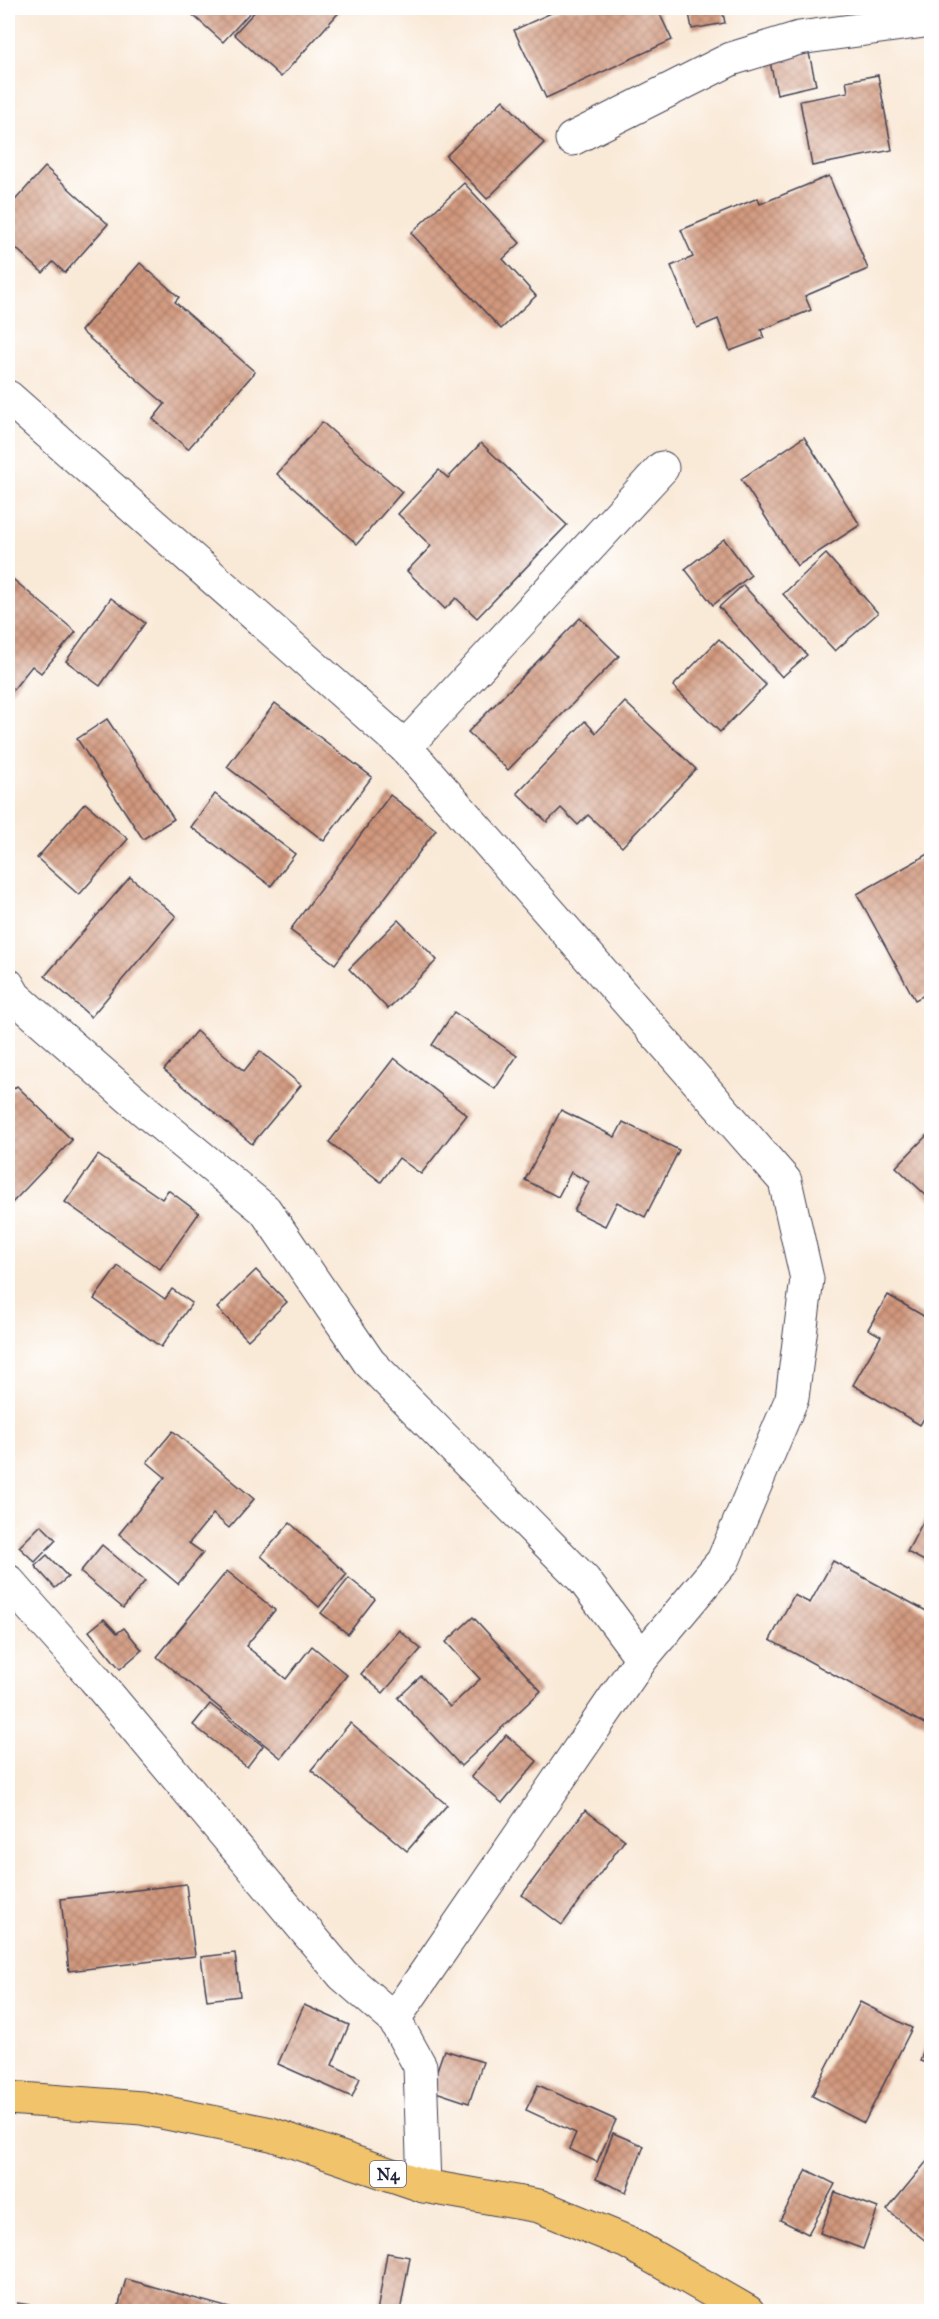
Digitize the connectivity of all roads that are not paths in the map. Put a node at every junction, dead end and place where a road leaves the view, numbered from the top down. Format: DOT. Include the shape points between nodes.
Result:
graph roads {
  1 [pos="932,20"];
  2 [pos="572,139"];
  3 [pos="8,400"];
  4 [pos="662,468"];
  5 [pos="405,747"];
  6 [pos="8,985"];
  7 [pos="8,1581"];
  8 [pos="642,1658"];
  9 [pos="394,2019"];
  10 [pos="8,2098"];
  11 [pos="423,2186"];
  12 [pos="748,2312"];
  1 -- 2 [label="street" via="799,38 731,59"];
  3 -- 5 [label="street"];
  4 -- 5 [label="street"];
  5 -- 8 [label="street" via="785,1181 807,1279 792,1398 723,1561"];
  6 -- 8 [label="street" via="15,997 144,1110 265,1210 369,1362 584,1580"];
  7 -- 9 [label="street" via="343,1975"];
  8 -- 9 [label="street"];
  9 -- 11 [label="street" via="420,2066"];
  10 -- 11 [label="highway, N4" via="142,2108 271,2134"];
  11 -- 12 [label="highway, N4" via="539,2206 627,2242"];
}
